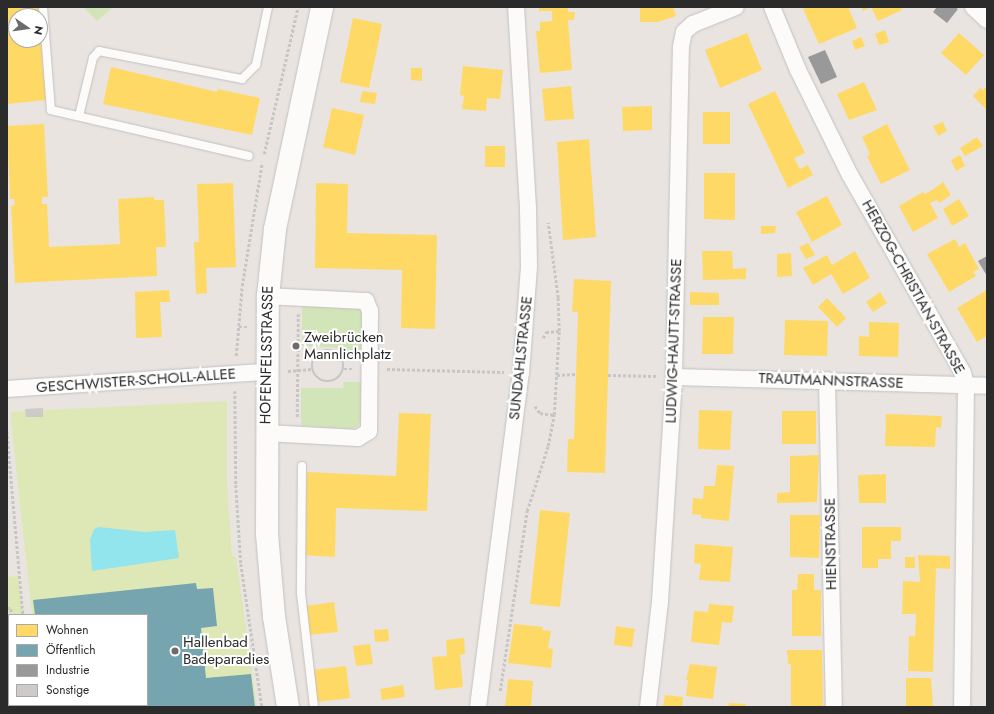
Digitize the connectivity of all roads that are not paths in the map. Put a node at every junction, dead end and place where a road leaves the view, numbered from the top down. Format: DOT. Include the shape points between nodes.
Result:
graph roads {
  1 [pos="43,7"];
  2 [pos="268,7"];
  3 [pos="322,7"];
  4 [pos="516,7"];
  5 [pos="736,7"];
  6 [pos="772,7"];
  7 [pos="973,7"];
  8 [pos="987,20"];
  9 [pos="79,116"];
  10 [pos="249,156"];
  11 [pos="277,296"];
  12 [pos="266,372"];
  13 [pos="668,376"];
  14 [pos="828,380"];
  15 [pos="966,385"];
  16 [pos="987,386"];
  17 [pos="7,389"];
  18 [pos="266,433"];
  19 [pos="302,466"];
  20 [pos="288,707"];
  21 [pos="314,707"];
  22 [pos="478,707"];
  23 [pos="648,707"];
  24 [pos="834,707"];
  25 [pos="962,707"];
  1 -- 9 [label="lane" via="51,110"];
  2 -- 9 [label="lane" via="256,64 242,79 99,51 94,58"];
  3 -- 11 [label="main road, HOFENFELSSTRASSE" via="275,229"];
  4 -- 22 [label="street, SUNDAHLSTRASSE" via="529,266 521,373"];
  5 -- 13 [label="street, LUDWIG-HAUTT-STRASSE" via="693,24 684,32 681,47"];
  6 -- 15 [label="street, HERZOG-CHRISTIAN-STRASSE" via="798,70 850,174 957,360"];
  7 -- 8 [label="street"];
  9 -- 10 [label="lane"];
  11 -- 12 [label="main road, HOFENFELSSTRASSE"];
  11 -- 18 [label="street" via="366,301 370,311 369,431 362,438"];
  12 -- 17 [label="street, GESCHWISTER-SCHOLL-ALLEE"];
  12 -- 18 [label="main road, HOFENFELSSTRASSE"];
  13 -- 14 [label="street, TRAUTMANNSTRASSE"];
  13 -- 23 [label="street, LUDWIG-HAUTT-STRASSE" via="660,601"];
  14 -- 15 [label="street, TRAUTMANNSTRASSE"];
  14 -- 24 [label="street, HIENSTRASSE"];
  15 -- 16 [label="street, TRAUTMANNSTRASSE"];
  15 -- 25 [label="street, HERZOG-CHRISTIAN-STRASSE"];
  18 -- 20 [label="main road, HOFENFELSSTRASSE" via="269,573"];
  19 -- 21 [label="lane" via="301,593"];
}
